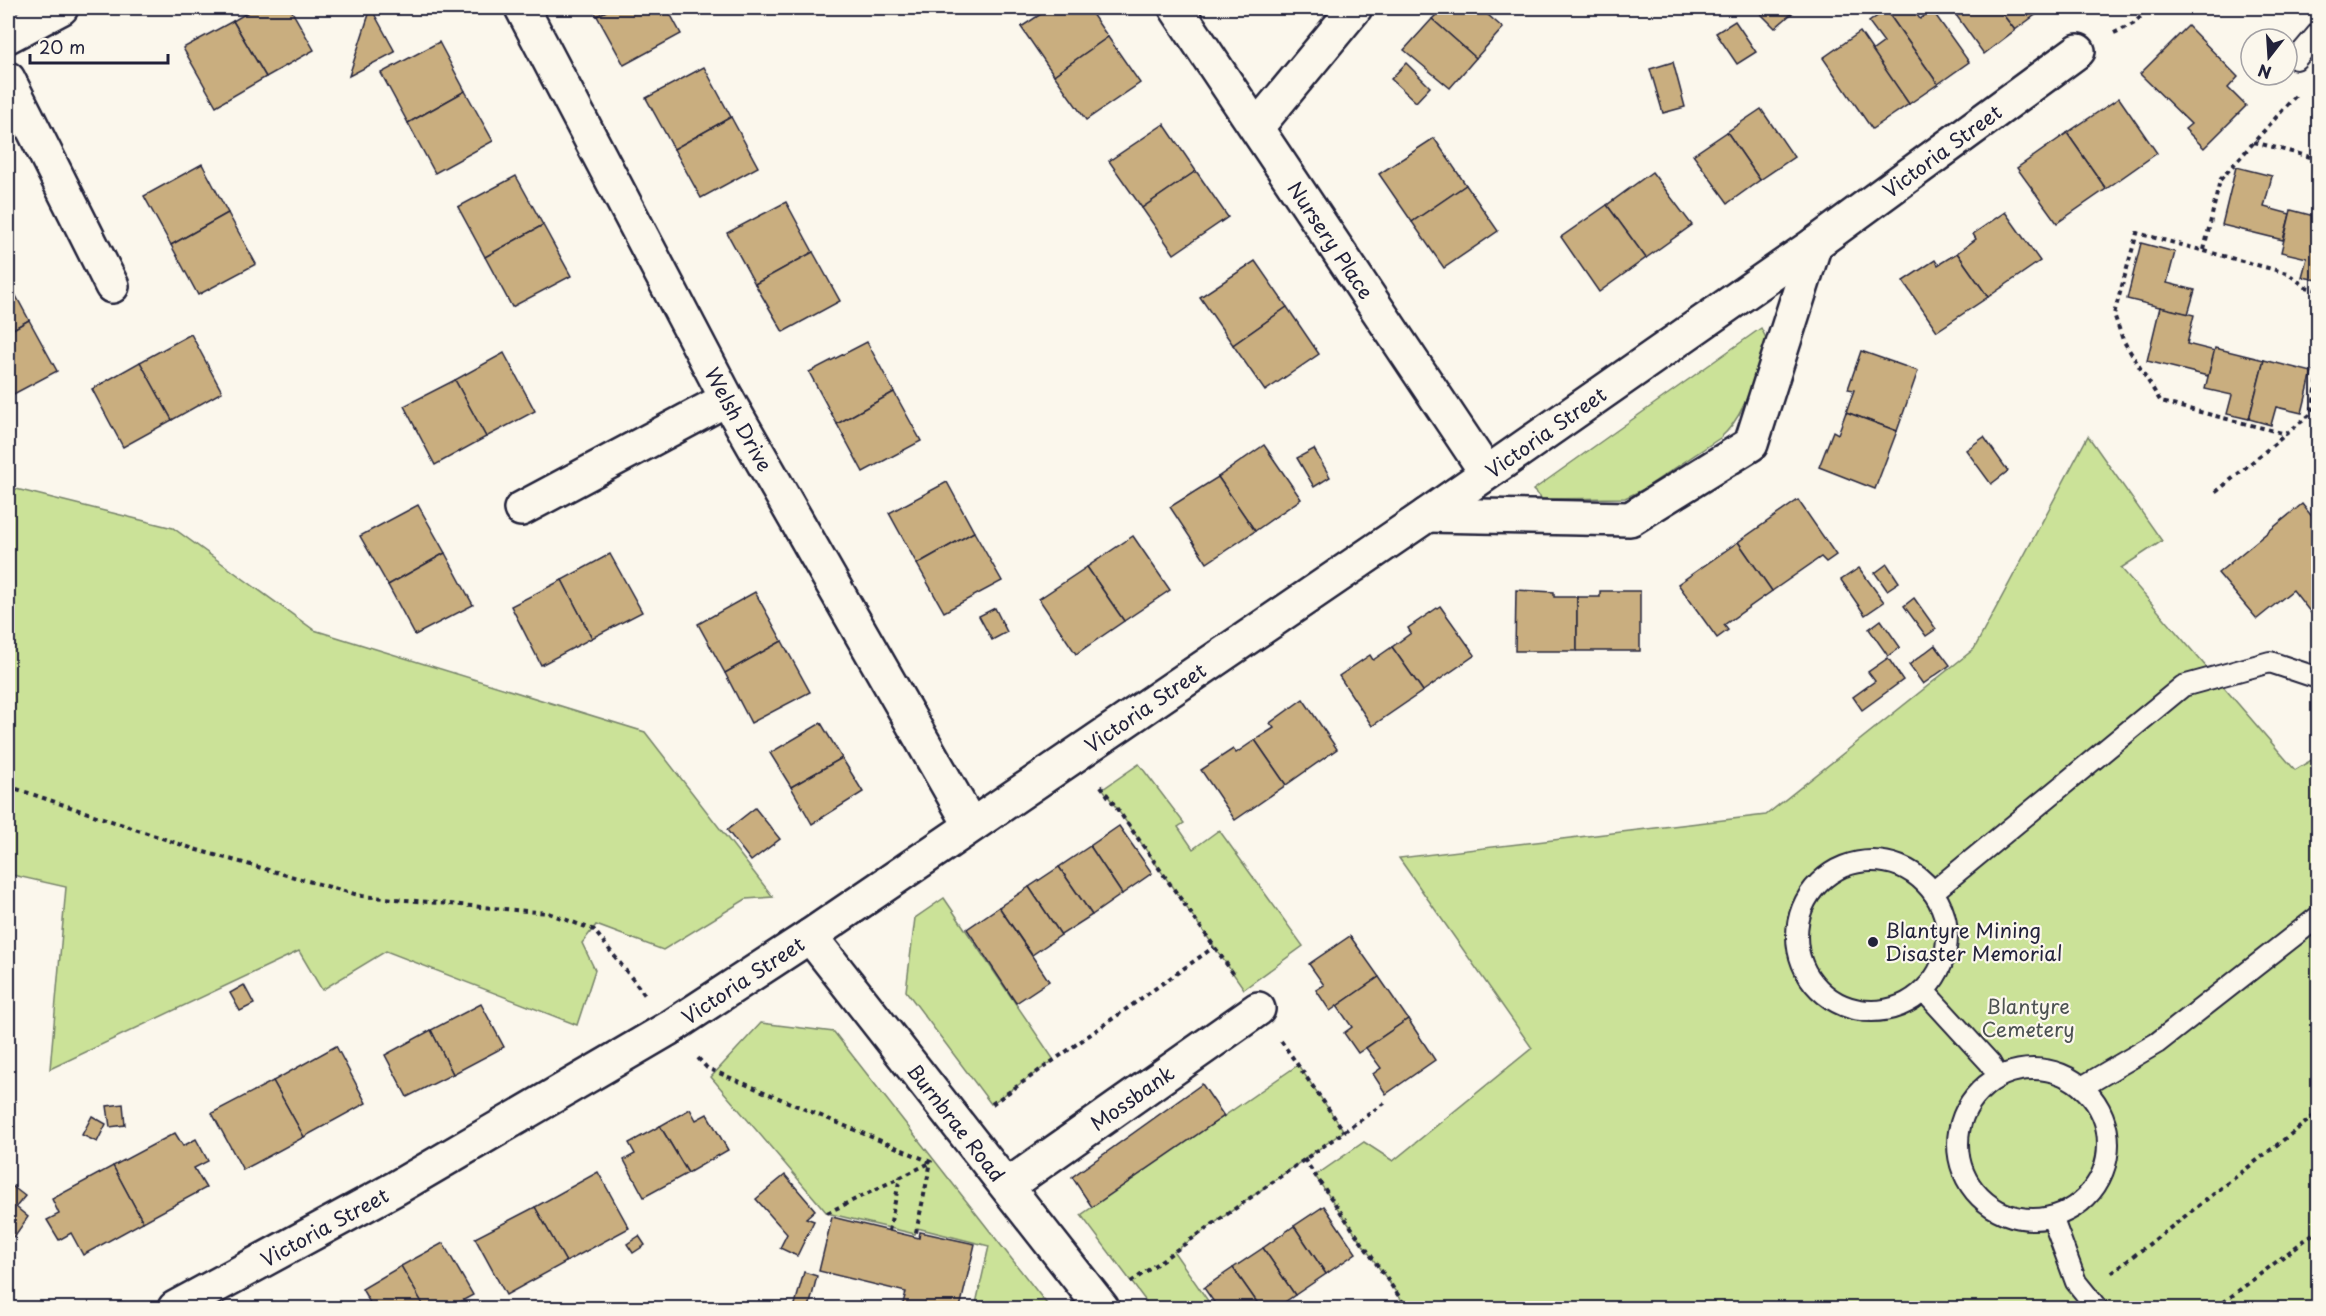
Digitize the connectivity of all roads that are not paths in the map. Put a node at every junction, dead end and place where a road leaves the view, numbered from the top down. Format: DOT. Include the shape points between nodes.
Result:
graph roads {
  1 [pos="61,8"];
  2 [pos="522,8"];
  3 [pos="1176,8"];
  4 [pos="1355,8"];
  5 [pos="2319,33"];
  6 [pos="8,36"];
  7 [pos="2078,51"];
  8 [pos="2299,56"];
  9 [pos="8,79"];
  10 [pos="1257,127"];
  11 [pos="1815,244"];
  12 [pos="112,286"];
  13 [pos="727,399"];
  14 [pos="1486,472"];
  15 [pos="522,509"];
  16 [pos="1427,515"];
  17 [pos="2319,678"];
  18 [pos="970,824"];
  19 [pos="1933,892"];
  20 [pos="2319,917"];
  21 [pos="810,936"];
  22 [pos="1924,991"];
  23 [pos="1258,1009"];
  24 [pos="1998,1077"];
  25 [pos="2082,1087"];
  26 [pos="1007,1186"];
  27 [pos="2052,1217"];
  28 [pos="2091,1301"];
  29 [pos="1100,1307"];
  30 [pos="175,1308"];
  1 -- 6 [label="street"];
  2 -- 13 [label="street, Welsh Drive"];
  3 -- 10 [label="street, Nursery Place"];
  4 -- 10 [label="street"];
  5 -- 8 [label="lane"];
  7 -- 11 [label="street, Victoria Street"];
  9 -- 12 [label="street"];
  10 -- 14 [label="street, Nursery Place"];
  11 -- 14 [label="street, Victoria Street"];
  11 -- 16 [label="street" via="1751,444 1630,519"];
  13 -- 15 [label="street"];
  13 -- 18 [label="street, Welsh Drive"];
  14 -- 16 [label="street, Victoria Street"];
  16 -- 18 [label="street, Victoria Street"];
  17 -- 19 [label="lane" via="2270,662 2183,686"];
  18 -- 21 [label="street, Victoria Street"];
  19 -- 22 [label="lane" via="1943,911 1947,933 1945,954"];
  19 -- 22 [label="lane" via="1915,875 1894,864 1870,861 1846,866 1825,877 1809,895 1799,917 1797,941 1802,965 1815,985 1834,1000 1856,1010 1880,1011 1904,1004"];
  20 -- 25 [label="lane" via="2157,1043"];
  21 -- 26 [label="street, Burnbrae Road"];
  21 -- 30 [label="street, Victoria Street" via="671,1027 396,1188"];
  22 -- 24 [label="lane" via="1990,1063"];
  23 -- 26 [label="street, Mossbank"];
  24 -- 25 [label="lane" via="2020,1069 2042,1069 2063,1075"];
  24 -- 27 [label="lane" via="1978,1091 1965,1111 1958,1135 1958,1160 1967,1182 1983,1201 2004,1214 2028,1220"];
  25 -- 27 [label="lane" via="2098,1104 2106,1126 2108,1150 2103,1172 2091,1192 2074,1208"];
  26 -- 29 [label="street, Burnbrae Road"];
  27 -- 28 [label="lane" via="2076,1282"];
}
